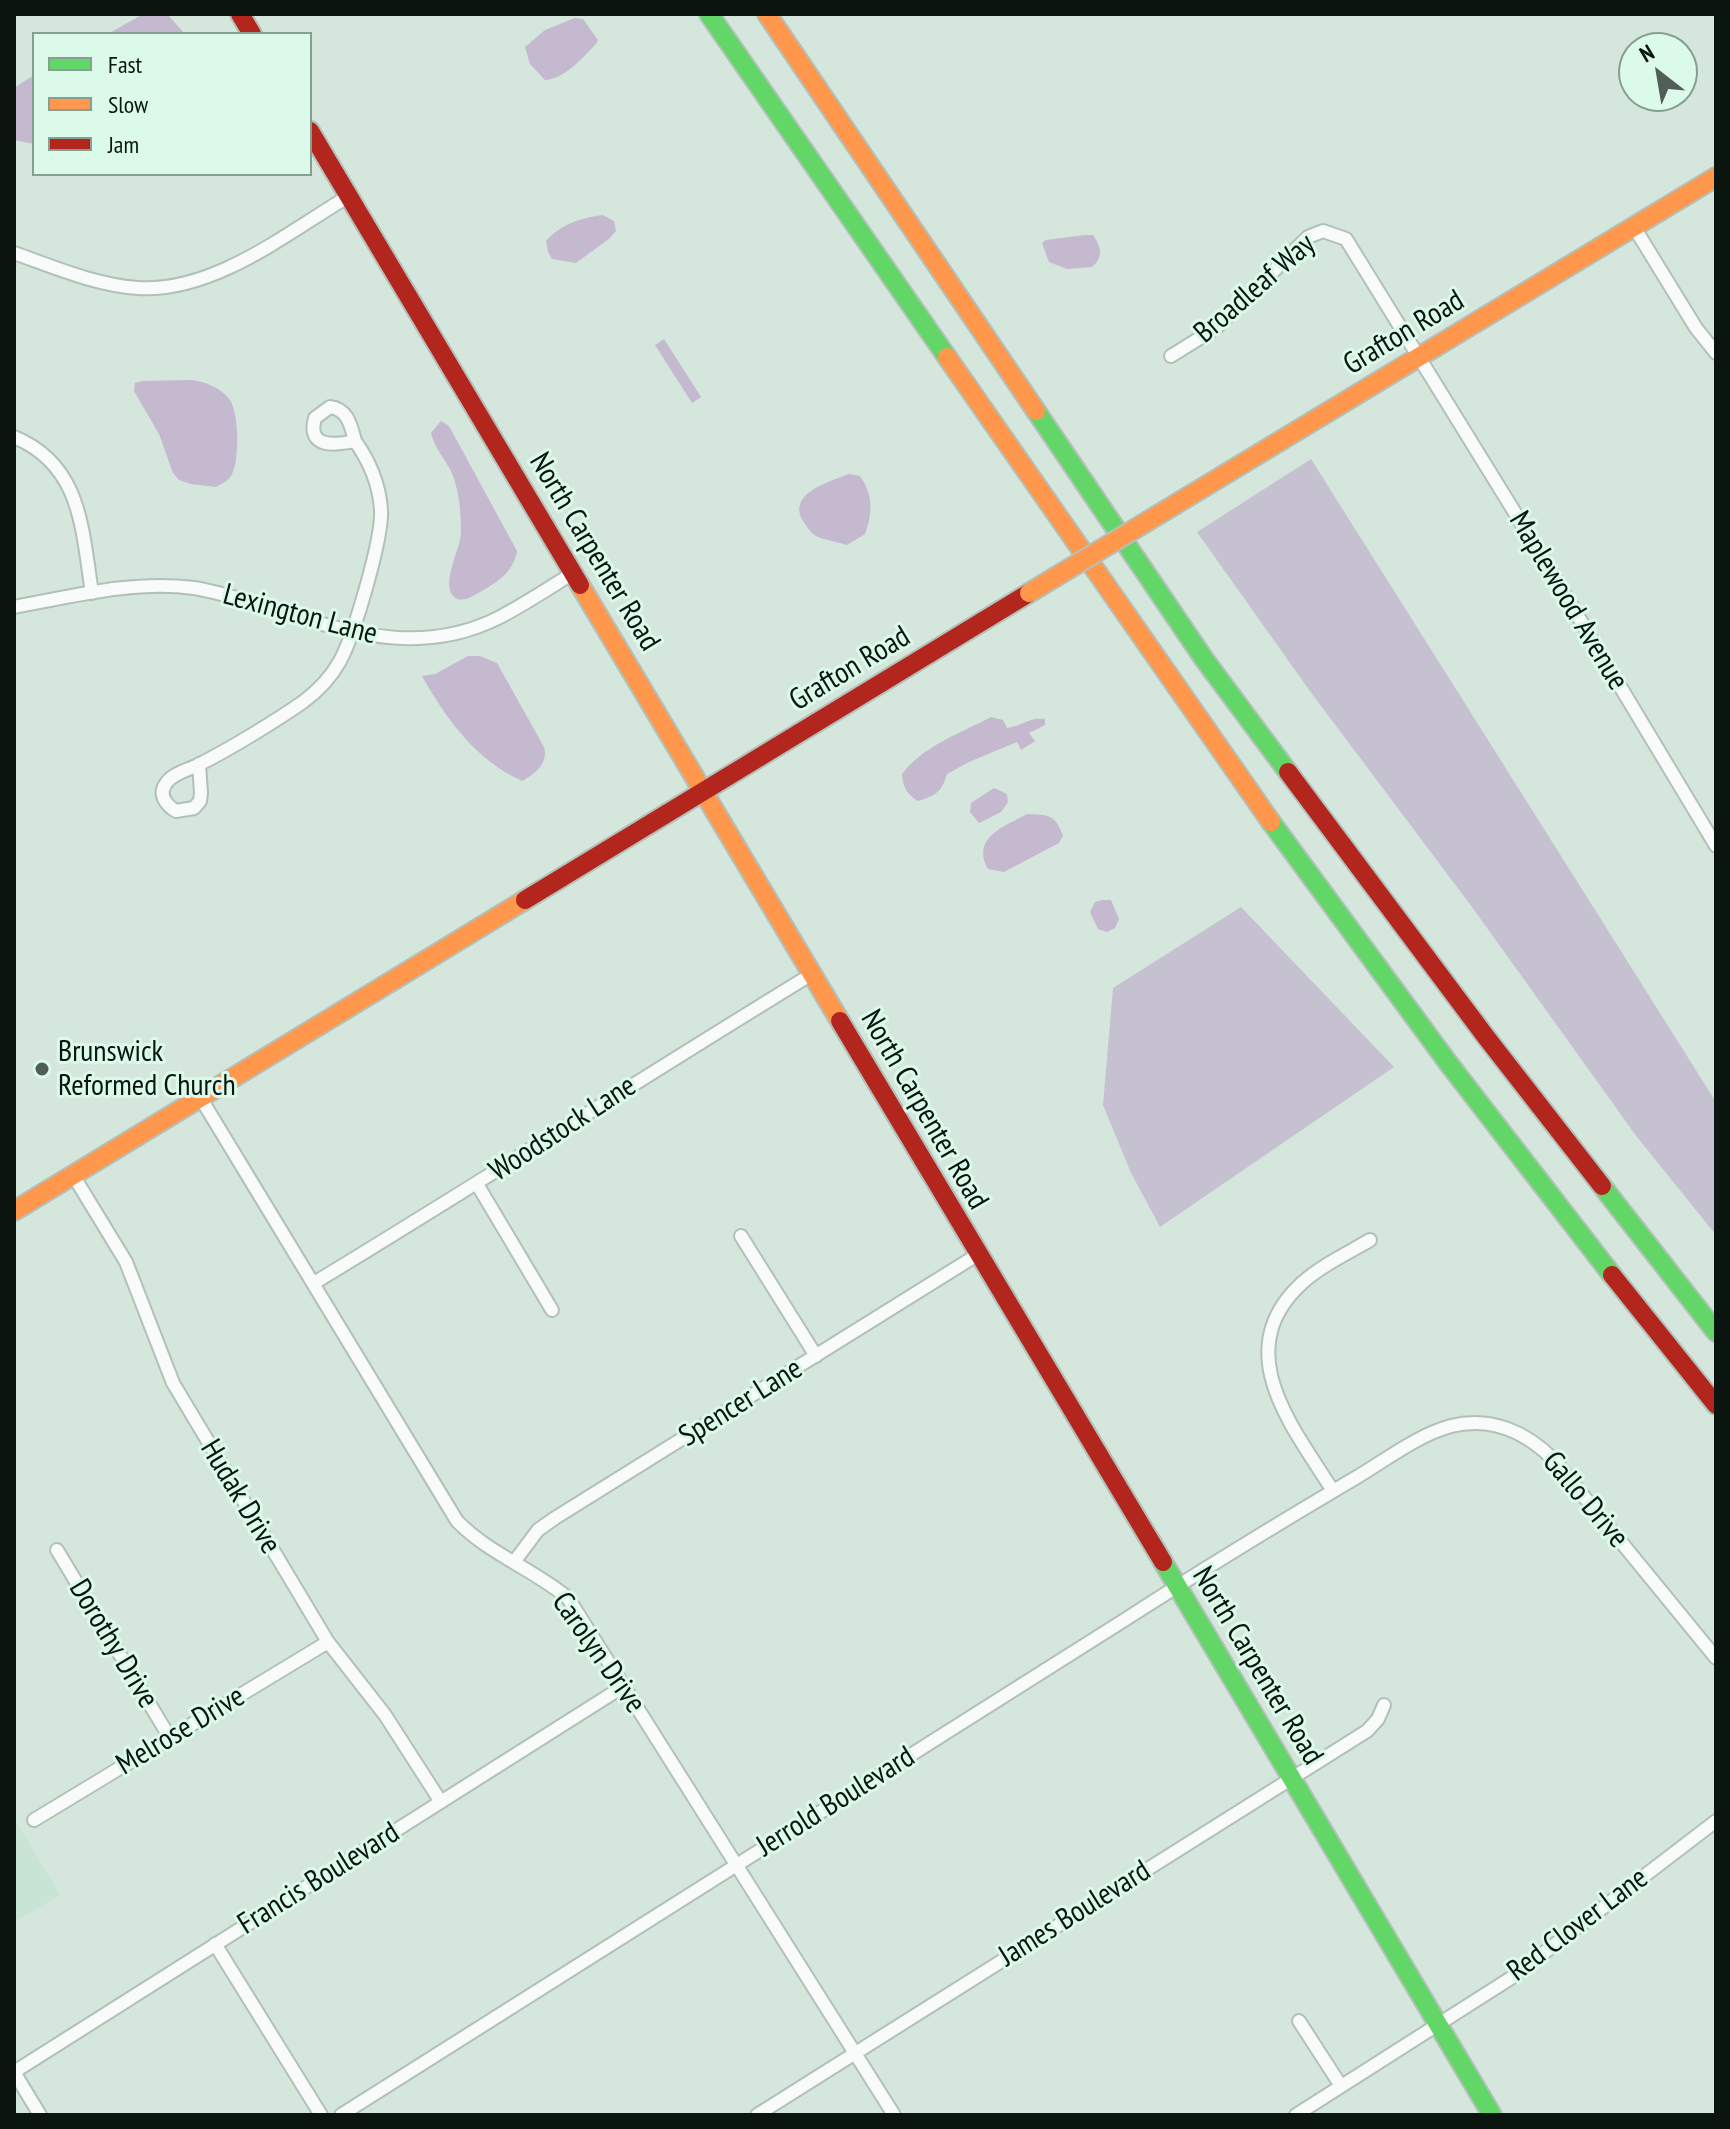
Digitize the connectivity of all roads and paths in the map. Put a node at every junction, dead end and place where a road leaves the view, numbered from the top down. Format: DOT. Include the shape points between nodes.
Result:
graph roads {
  1 [pos="240,14"];
  2 [pos="709,14"];
  3 [pos="767,14"];
  4 [pos="251,32"];
  5 [pos="312,134"];
  6 [pos="1716,177"];
  7 [pos="349,196"];
  8 [pos="1634,227"];
  9 [pos="14,253"];
  10 [pos="1716,353"];
  11 [pos="1171,356"];
  12 [pos="1420,356"];
  13 [pos="14,437"];
  14 [pos="355,441"];
  15 [pos="573,573"];
  16 [pos="92,593"];
  17 [pos="14,607"];
  18 [pos="352,631"];
  19 [pos="199,764"];
  20 [pos="703,791"];
  21 [pos="1716,846"];
  22 [pos="812,974"];
  23 [pos="200,1097"];
  24 [pos="73,1175"];
  25 [pos="477,1184"];
  26 [pos="14,1211"];
  27 [pos="741,1236"];
  28 [pos="1370,1240"];
  29 [pos="977,1255"];
  30 [pos="314,1283"];
  31 [pos="552,1310"];
  32 [pos="1716,1332"];
  33 [pos="816,1356"];
  34 [pos="1716,1405"];
  35 [pos="1333,1491"];
  36 [pos="57,1550"];
  37 [pos="514,1562"];
  38 [pos="1177,1586"];
  39 [pos="328,1642"];
  40 [pos="1716,1658"];
  41 [pos="624,1686"];
  42 [pos="1384,1705"];
  43 [pos="170,1738"];
  44 [pos="1290,1778"];
  45 [pos="441,1802"];
  46 [pos="34,1820"];
  47 [pos="1716,1821"];
  48 [pos="736,1865"];
  49 [pos="215,1944"];
  50 [pos="1299,2021"];
  51 [pos="1437,2024"];
  52 [pos="854,2053"];
  53 [pos="14,2072"];
  54 [pos="1341,2086"];
  55 [pos="40,2115"];
  56 [pos="321,2115"];
  57 [pos="341,2115"];
  58 [pos="757,2115"];
  59 [pos="894,2115"];
  60 [pos="1296,2115"];
  61 [pos="1492,2115"];
  1 -- 4 [label="main road"];
  2 -- 34 [label="main road" via="1266,816 1449,1064"];
  3 -- 32 [label="main road" via="1204,659 1486,1037"];
  5 -- 7 [label="main road, North Carpenter Road"];
  6 -- 8 [label="main road, Grafton Road"];
  7 -- 9 [label="street" via="225,270 182,284 140,288 95,281"];
  7 -- 15 [label="main road, North Carpenter Road"];
  8 -- 10 [label="street"];
  8 -- 12 [label="main road, Grafton Road"];
  11 -- 12 [label="street, Broadleaf Way" via="1212,332 1304,240 1323,231 1350,243"];
  12 -- 20 [label="main road, Grafton Road, bridge"];
  12 -- 21 [label="street, Maplewood Avenue"];
  13 -- 16 [label="street" via="46,457 69,484"];
  14 -- 18 [label="street" via="373,472 381,516"];
  15 -- 18 [label="street, Lexington Lane" via="500,617 450,635 411,639"];
  15 -- 20 [label="main road, North Carpenter Road"];
  16 -- 17 [label="street, Lexington Lane"];
  16 -- 18 [label="street, Lexington Lane" via="147,585 195,589"];
  18 -- 19 [label="street" via="338,664 316,691"];
  20 -- 22 [label="main road, North Carpenter Road"];
  20 -- 23 [label="main road, Grafton Road"];
  22 -- 25 [label="street, Woodstock Lane"];
  22 -- 29 [label="main road, North Carpenter Road"];
  23 -- 24 [label="main road, Grafton Road"];
  23 -- 30 [label="street, Carolyn Drive"];
  24 -- 26 [label="main road, Grafton Road"];
  24 -- 39 [label="street, Hudak Drive" via="126,1262 173,1383"];
  25 -- 30 [label="street, Woodstock Lane"];
  25 -- 31 [label="street"];
  27 -- 33 [label="street"];
  28 -- 35 [label="street" via="1302,1283 1282,1309 1271,1339 1270,1372 1279,1405"];
  29 -- 33 [label="street, Spencer Lane"];
  29 -- 38 [label="main road, North Carpenter Road"];
  30 -- 37 [label="street, Carolyn Drive" via="457,1521 480,1543"];
  33 -- 37 [label="street, Spencer Lane" via="555,1518 538,1530"];
  35 -- 38 [label="street, Jerrold Boulevard"];
  35 -- 40 [label="street, Gallo Drive" via="1443,1428 1476,1423 1513,1430 1554,1460"];
  36 -- 43 [label="street, Dorothy Drive"];
  37 -- 41 [label="street, Carolyn Drive" via="568,1598"];
  38 -- 44 [label="main road, North Carpenter Road"];
  38 -- 48 [label="street, Jerrold Boulevard"];
  39 -- 43 [label="street, Melrose Drive"];
  39 -- 45 [label="street, Hudak Drive" via="385,1715"];
  41 -- 45 [label="street, Francis Boulevard"];
  41 -- 48 [label="street, Carolyn Drive"];
  42 -- 44 [label="street, James Boulevard" via="1367,1731"];
  43 -- 46 [label="street, Melrose Drive"];
  44 -- 51 [label="main road, North Carpenter Road"];
  44 -- 52 [label="street, James Boulevard"];
  45 -- 49 [label="street, Francis Boulevard"];
  47 -- 51 [label="street, Red Clover Lane" via="1511,1978"];
  48 -- 52 [label="street, Carolyn Drive"];
  48 -- 57 [label="street, Jerrold Boulevard"];
  49 -- 53 [label="street, Francis Boulevard"];
  49 -- 56 [label="street"];
  50 -- 54 [label="street"];
  51 -- 54 [label="street, Red Clover Lane"];
  51 -- 61 [label="main road, North Carpenter Road"];
  52 -- 58 [label="street, James Boulevard"];
  52 -- 59 [label="street, Carolyn Drive"];
  53 -- 55 [label="street"];
  54 -- 60 [label="street, Red Clover Lane"];
}
